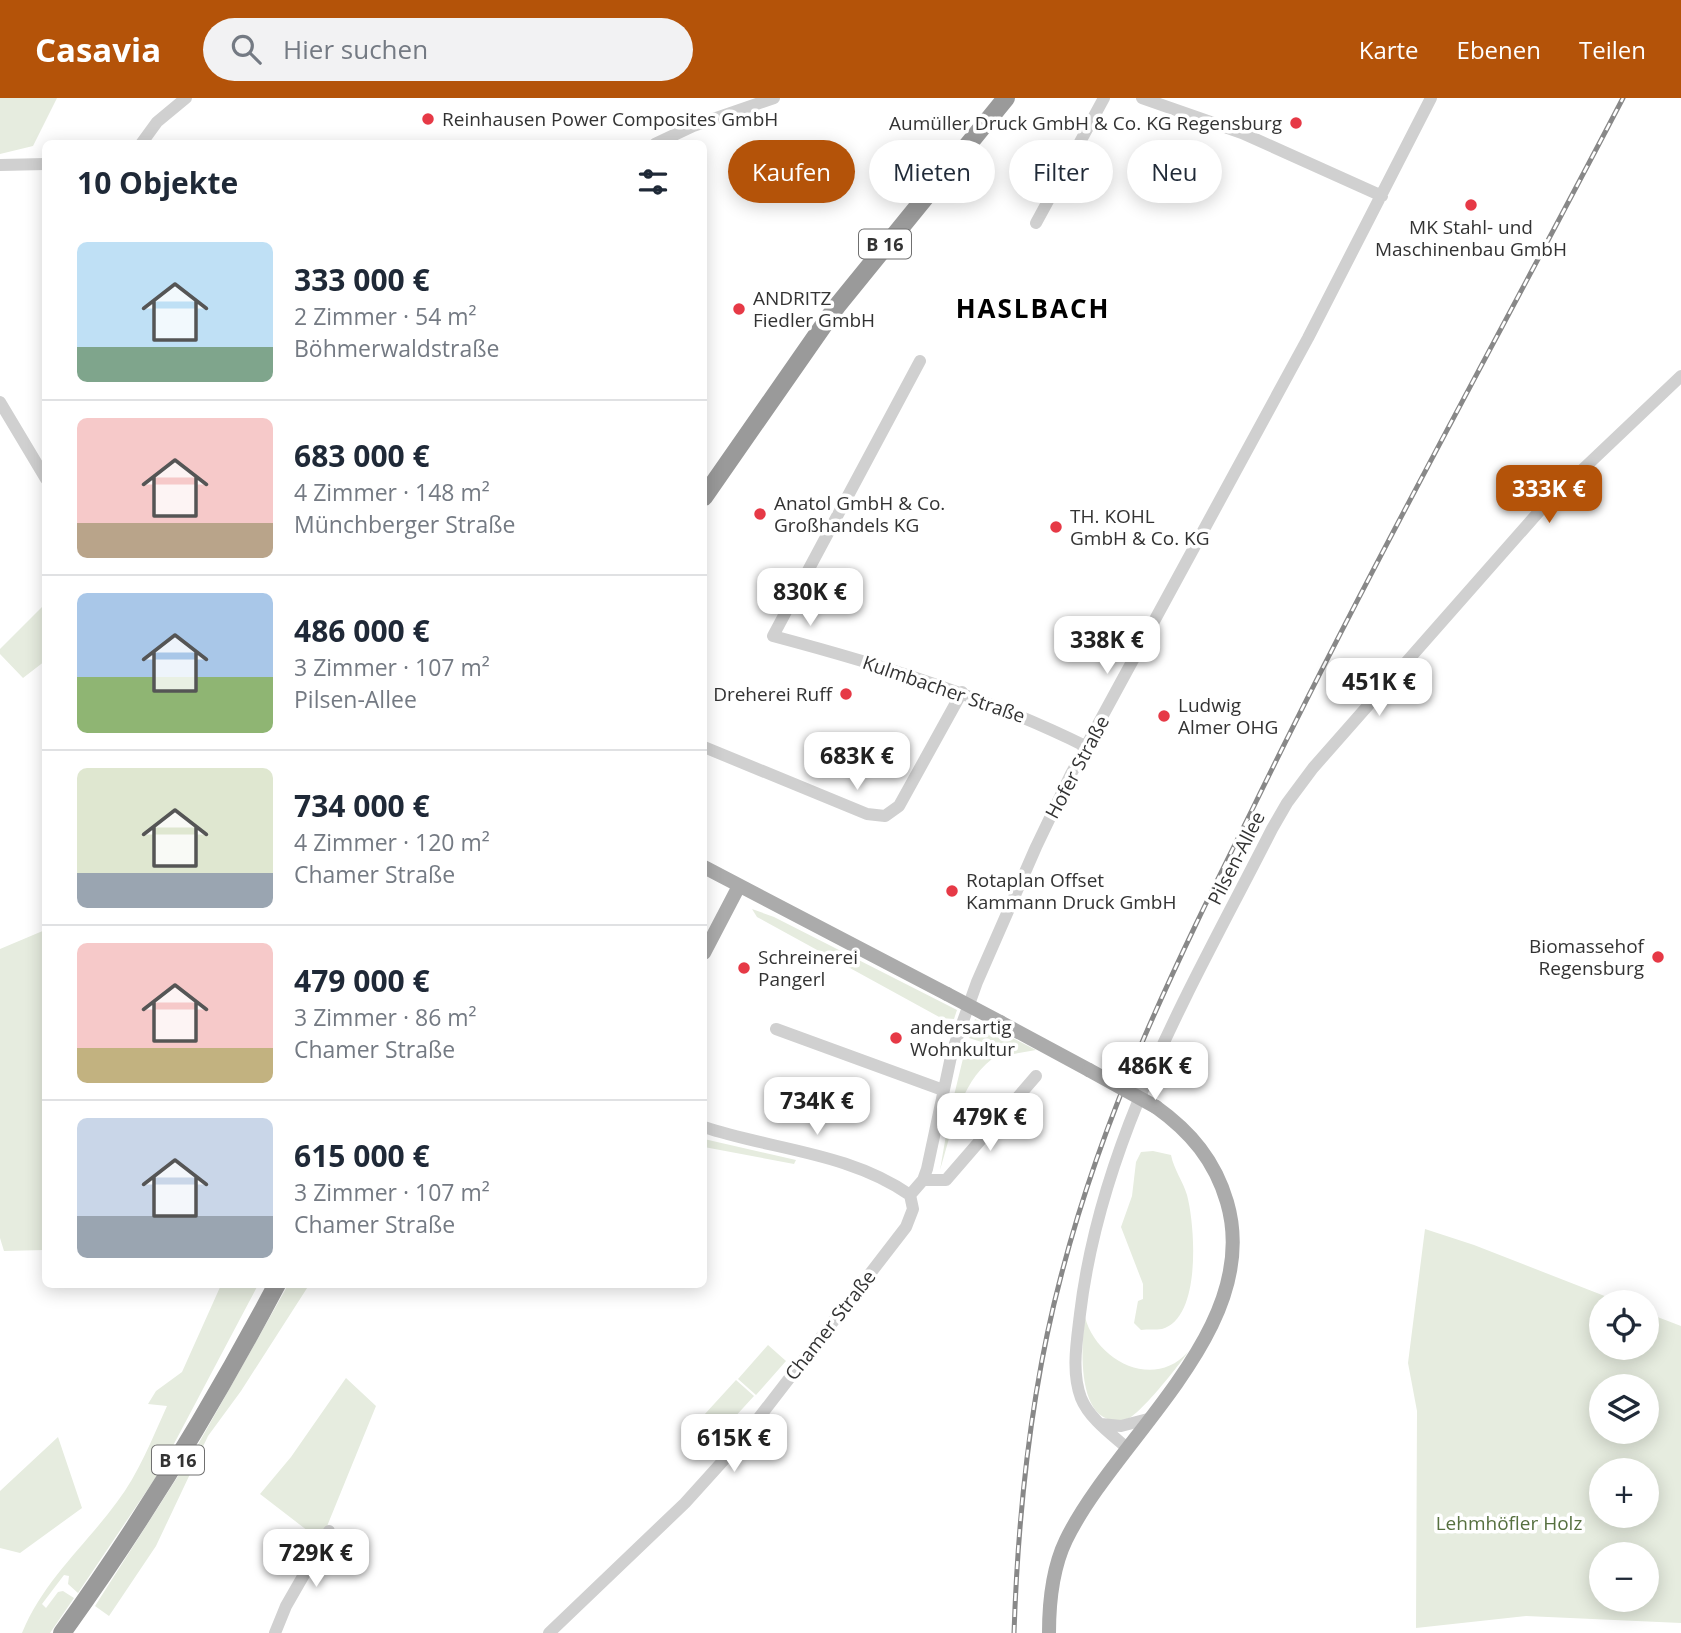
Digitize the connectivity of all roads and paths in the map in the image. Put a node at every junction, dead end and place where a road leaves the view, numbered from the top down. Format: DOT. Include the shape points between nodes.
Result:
graph roads {
  1 [pos="186,98"];
  2 [pos="774,98"];
  3 [pos="1104,98"];
  4 [pos="1142,98"];
  5 [pos="1431,98"];
  6 [pos="1005,99"];
  7 [pos="144,140"];
  8 [pos="663,140"];
  9 [pos="42,163"];
  10 [pos="0,165"];
  11 [pos="1382,196"];
  12 [pos="1036,223"];
  13 [pos="920,361"];
  14 [pos="1681,376"];
  15 [pos="0,402"];
  16 [pos="42,472"];
  17 [pos="707,493"];
  18 [pos="962,692"];
  19 [pos="1087,747"];
  20 [pos="707,748"];
  21 [pos="707,869"];
  22 [pos="739,886"];
  23 [pos="707,947"];
  24 [pos="776,1029"];
  25 [pos="1036,1076"];
  26 [pos="943,1090"];
  27 [pos="707,1128"];
  28 [pos="923,1180"];
  29 [pos="910,1195"];
  30 [pos="275,1288"];
  31 [pos="1148,1419"];
  32 [pos="1101,1424"];
  33 [pos="1127,1448"];
  34 [pos="329,1531"];
  35 [pos="65,1629"];
  36 [pos="275,1633"];
  37 [pos="548,1633"];
  38 [pos="1048,1633"];
  1 -- 7 [label="street"];
  2 -- 8 [label="street"];
  3 -- 12 [label="street"];
  4 -- 11 [label="street" via="1242,133"];
  5 -- 11 [label="street, Hofer Straße"];
  6 -- 17 [label="highway, B 16" via="837,306"];
  9 -- 10 [label="street"];
  11 -- 19 [label="street, Hofer Straße"];
  13 -- 18 [label="street, Kulmbacher Straße" via="773,636"];
  14 -- 32 [label="street, Pilsen-Allee" via="1543,507 1327,752 1272,829 1162,1044 1119,1148 1093,1240 1076,1356 1081,1400"];
  15 -- 16 [label="street"];
  18 -- 19 [label="street, Kulmbacher Straße"];
  18 -- 20 [label="street" via="899,806 885,816 867,814"];
  19 -- 26 [label="street, Hofer Straße" via="1036,847 977,982"];
  21 -- 22 [label="main road"];
  22 -- 23 [label="main road"];
  22 -- 31 [label="main road, bridge" via="1089,1070 1156,1107 1187,1132 1213,1167 1230,1210 1231,1273 1218,1314 1201,1344"];
  24 -- 26 [label="street"];
  25 -- 28 [label="street" via="946,1180"];
  26 -- 28 [label="street, Hofer Straße"];
  27 -- 29 [label="street" via="845,1163"];
  28 -- 29 [label="street, Hofer Straße"];
  29 -- 37 [label="street, Chamer Straße" via="913,1209 906,1227 741,1441 685,1503"];
  30 -- 35 [label="highway, B 16" via="211,1406"];
  31 -- 32 [label="street" via="1121,1426"];
  31 -- 33 [label="main road"];
  32 -- 33 [label="street, Pilsen-Allee"];
  33 -- 38 [label="main road" via="1089,1499 1065,1542 1052,1588"];
  34 -- 36 [label="street"];
}
